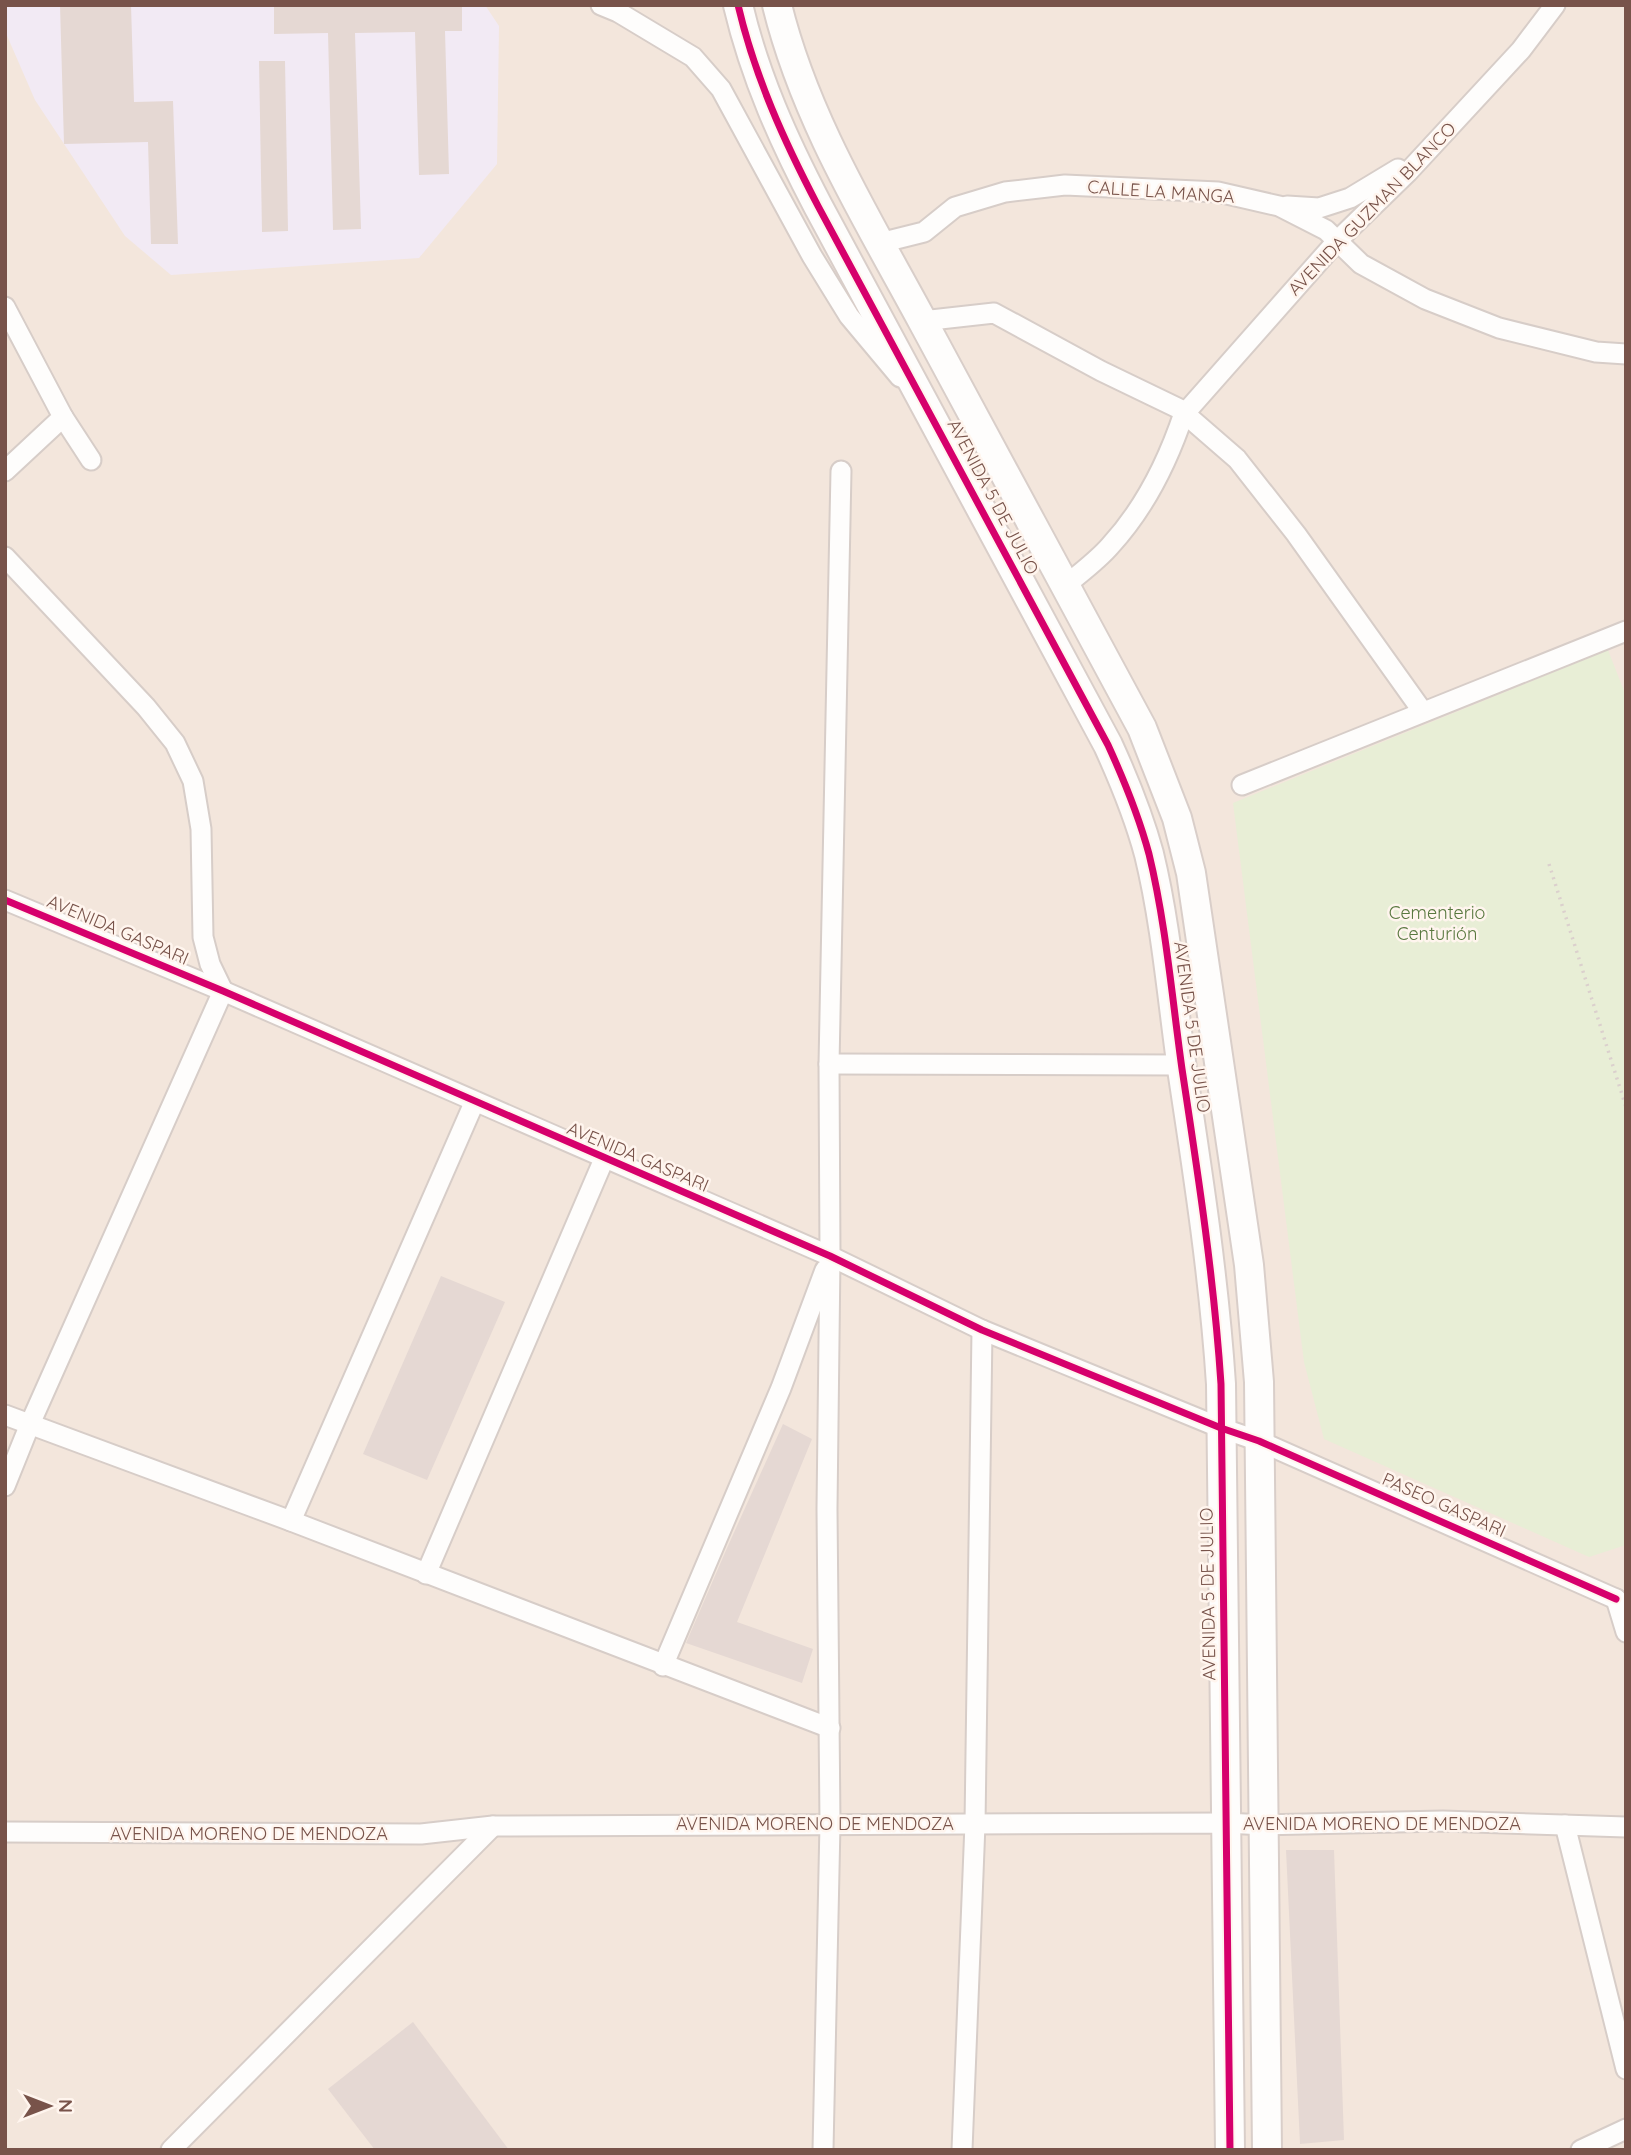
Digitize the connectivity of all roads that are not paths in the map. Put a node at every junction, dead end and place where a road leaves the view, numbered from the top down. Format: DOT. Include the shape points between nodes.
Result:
graph roads {
  1 [pos="601,5"];
  2 [pos="738,5"];
  3 [pos="777,5"];
  4 [pos="1555,5"];
  5 [pos="1433,145"];
  6 [pos="1279,206"];
  7 [pos="1337,240"];
  8 [pos="880,243"];
  9 [pos="5,307"];
  10 [pos="922,321"];
  11 [pos="1626,354"];
  12 [pos="927,409"];
  13 [pos="1185,412"];
  14 [pos="62,417"];
  15 [pos="91,460"];
  16 [pos="5,471"];
  17 [pos="841,471"];
  18 [pos="5,557"];
  19 [pos="1065,586"];
  20 [pos="1626,632"];
  21 [pos="1423,712"];
  22 [pos="1242,785"];
  23 [pos="5,900"];
  24 [pos="223,992"];
  25 [pos="829,1064"];
  26 [pos="1182,1065"];
  27 [pos="474,1103"];
  28 [pos="604,1159"];
  29 [pos="831,1256"];
  30 [pos="982,1330"];
  31 [pos="5,1415"];
  32 [pos="30,1424"];
  33 [pos="1221,1428"];
  34 [pos="1259,1441"];
  35 [pos="5,1486"];
  36 [pos="292,1521"];
  37 [pos="426,1574"];
  38 [pos="1621,1597"];
  39 [pos="1626,1632"];
  40 [pos="663,1665"];
  41 [pos="830,1728"];
  42 [pos="1226,1823"];
  43 [pos="830,1824"];
  44 [pos="975,1824"];
  45 [pos="1264,1825"];
  46 [pos="1565,1825"];
  47 [pos="493,1826"];
  48 [pos="1626,1827"];
  49 [pos="5,1832"];
  50 [pos="1626,2069"];
  51 [pos="1626,2129"];
  52 [pos="171,2150"];
  53 [pos="823,2150"];
  54 [pos="962,2150"];
  55 [pos="1230,2150"];
  56 [pos="1267,2150"];
  57 [pos="1581,2150"];
  1 -- 12 [label="street" via="693,57 721,89 849,316"];
  2 -- 12 [label="street, AVENIDA 5 DE JULIO" via="756,70 785,142"];
  3 -- 8 [label="street, AVENIDA 5 DE JULIO" via="806,96"];
  4 -- 5 [label="street, AVENIDA GUZMAN BLANCO" via="1521,50"];
  5 -- 6 [label="street" via="1350,198 1319,208"];
  5 -- 7 [label="street, AVENIDA GUZMAN BLANCO"];
  6 -- 7 [label="street, CALLE LA MANGA"];
  6 -- 8 [label="street, CALLE LA MANGA" via="1218,192 1065,185 1006,192 955,207 924,232"];
  7 -- 11 [label="street, CALLE LA MANGA" via="1362,264 1424,299 1499,328 1596,352"];
  7 -- 13 [label="street, AVENIDA GUZMAN BLANCO"];
  8 -- 10 [label="street, AVENIDA 5 DE JULIO"];
  9 -- 14 [label="street"];
  10 -- 13 [label="street" via="994,313"];
  10 -- 19 [label="street, AVENIDA 5 DE JULIO"];
  12 -- 26 [label="street, AVENIDA 5 DE JULIO" via="1108,745 1130,797 1149,854"];
  13 -- 19 [label="street" via="1170,455 1138,511 1110,547"];
  13 -- 21 [label="street" via="1237,458"];
  14 -- 15 [label="street"];
  14 -- 16 [label="street"];
  17 -- 25 [label="street"];
  18 -- 24 [label="street" via="175,743 193,781 201,829 203,937"];
  19 -- 34 [label="street, AVENIDA 5 DE JULIO" via="1142,728 1185,845 1248,1265 1259,1382"];
  20 -- 21 [label="street"];
  21 -- 22 [label="street"];
  23 -- 24 [label="street, AVENIDA GASPARI"];
  24 -- 27 [label="street, AVENIDA GASPARI"];
  24 -- 32 [label="street"];
  25 -- 26 [label="street"];
  25 -- 29 [label="street"];
  26 -- 33 [label="street, AVENIDA 5 DE JULIO" via="1217,1321"];
  27 -- 28 [label="street, AVENIDA GASPARI"];
  27 -- 36 [label="street"];
  28 -- 29 [label="street, AVENIDA GASPARI"];
  28 -- 37 [label="street"];
  29 -- 30 [label="street, AVENIDA GASPARI"];
  29 -- 40 [label="street" via="781,1388"];
  29 -- 41 [label="street"];
  30 -- 33 [label="street, AVENIDA GASPARI"];
  30 -- 44 [label="street"];
  31 -- 32 [label="street"];
  32 -- 35 [label="street"];
  32 -- 36 [label="street"];
  33 -- 34 [label="street, AVENIDA GASPARI"];
  33 -- 42 [label="street, AVENIDA 5 DE JULIO"];
  34 -- 38 [label="street, PASEO GASPARI"];
  34 -- 45 [label="street, AVENIDA 5 DE JULIO"];
  36 -- 37 [label="street"];
  37 -- 40 [label="street"];
  38 -- 39 [label="street"];
  40 -- 41 [label="street"];
  41 -- 43 [label="street"];
  42 -- 44 [label="street, AVENIDA MORENO DE MENDOZA"];
  42 -- 45 [label="street, AVENIDA MORENO DE MENDOZA"];
  42 -- 55 [label="street, AVENIDA 5 DE JULIO"];
  43 -- 44 [label="street, AVENIDA MORENO DE MENDOZA"];
  43 -- 47 [label="street, AVENIDA MORENO DE MENDOZA"];
  43 -- 53 [label="street"];
  44 -- 54 [label="street"];
  45 -- 46 [label="street, AVENIDA MORENO DE MENDOZA" via="1443,1821"];
  45 -- 56 [label="street, AVENIDA 5 DE JULIO"];
  46 -- 48 [label="street, AVENIDA MORENO DE MENDOZA"];
  46 -- 50 [label="street"];
  47 -- 49 [label="street, AVENIDA MORENO DE MENDOZA" via="421,1834"];
  47 -- 52 [label="street"];
  51 -- 57 [label="street"];
}
